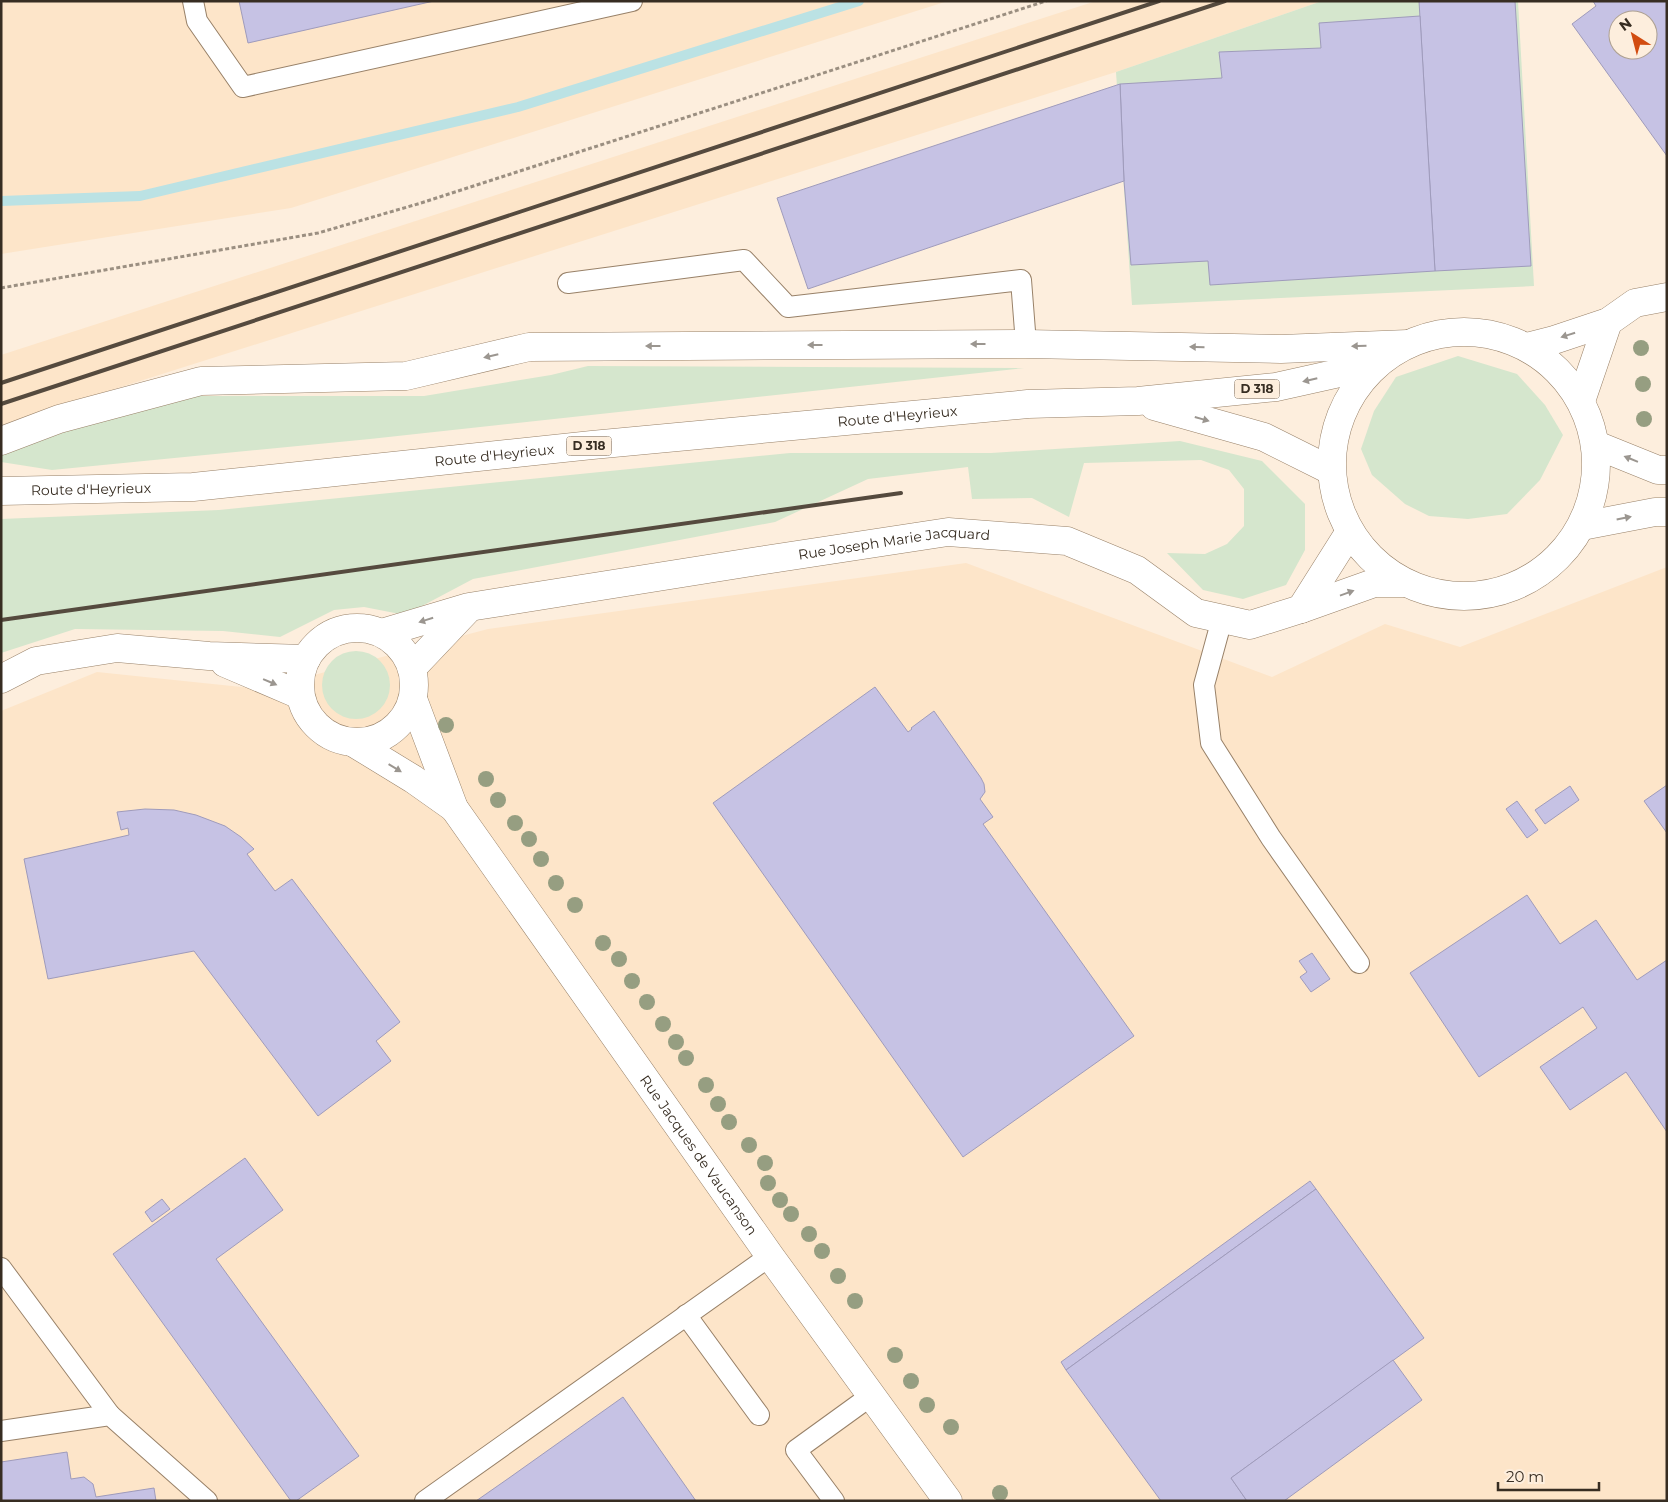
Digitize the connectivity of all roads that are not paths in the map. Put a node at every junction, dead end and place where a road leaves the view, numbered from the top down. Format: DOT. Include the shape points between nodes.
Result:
graph roads {
  1 [pos="193,1"];
  2 [pos="632,1"];
  3 [pos="568,283"];
  4 [pos="1667,297"];
  5 [pos="1608,322"];
  6 [pos="1026,344"];
  7 [pos="1408,344"];
  8 [pos="1527,347"];
  9 [pos="1375,365"];
  10 [pos="1581,401"];
  11 [pos="1138,402"];
  12 [pos="1,441"];
  13 [pos="1596,445"];
  14 [pos="1330,470"];
  15 [pos="1667,470"];
  16 [pos="1,491"];
  17 [pos="1667,512"];
  18 [pos="1582,526"];
  19 [pos="1349,533"];
  20 [pos="1403,583"];
  21 [pos="469,607"];
  22 [pos="1301,609"];
  23 [pos="1222,619"];
  24 [pos="382,633"];
  25 [pos="210,656"];
  26 [pos="306,659"];
  27 [pos="412,668"];
  28 [pos="1,679"];
  29 [pos="300,695"];
  30 [pos="413,699"];
  31 [pos="354,743"];
  32 [pos="454,808"];
  33 [pos="1359,963"];
  34 [pos="770,1256"];
  35 [pos="1,1268"];
  36 [pos="686,1315"];
  37 [pos="872,1395"];
  38 [pos="110,1415"];
  39 [pos="759,1415"];
  40 [pos="1,1431"];
  41 [pos="207,1501"];
  42 [pos="425,1501"];
  43 [pos="834,1501"];
  44 [pos="948,1501"];
  1 -- 2 [label="lane" via="198,21 243,87"];
  3 -- 6 [label="lane" via="744,260 788,307 1020,280"];
  4 -- 5 [label="street" via="1635,303"];
  5 -- 8 [label="street, one-way"];
  5 -- 10 [label="street"];
  7 -- 6 [label="street, one-way" via="1281,349"];
  6 -- 12 [label="street, one-way" via="529,347 406,376 201,380 59,419"];
  7 -- 8 [label="street" via="1447,332 1463,332 1488,333"];
  7 -- 9 [label="street"];
  8 -- 10 [label="street" via="1558,369"];
  9 -- 11 [label="street, Route d'Heyrieux / D 318, one-way" via="1276,387"];
  9 -- 14 [label="street" via="1346,405 1335,432"];
  10 -- 13 [label="street" via="1591,422"];
  11 -- 14 [label="street, Route d'Heyrieux / D 318, one-way" via="1264,437"];
  11 -- 16 [label="street, Route d'Heyrieux / D 318" via="1028,404 193,487"];
  15 -- 13 [label="street, one-way" via="1658,470"];
  13 -- 18 [label="street" via="1595,486"];
  14 -- 19 [label="street" via="1336,503"];
  18 -- 17 [label="street, one-way"];
  18 -- 20 [label="street" via="1557,559 1524,584 1484,596 1442,596"];
  19 -- 20 [label="street" via="1373,562"];
  19 -- 22 [label="street"];
  22 -- 20 [label="street, Rue Joseph Marie Jacquard, one-way" via="1374,583"];
  21 -- 23 [label="street, Rue Joseph Marie Jacquard" via="948,532 1067,541 1137,570 1196,613"];
  21 -- 24 [label="street, Rue Joseph Marie Jacquard, one-way"];
  21 -- 27 [label="street"];
  22 -- 23 [label="street, Rue Joseph Marie Jacquard" via="1250,625"];
  23 -- 33 [label="lane" via="1204,685 1212,743 1271,838"];
  24 -- 26 [label="street" via="365,628 347,628 330,634"];
  24 -- 27 [label="street" via="406,654"];
  25 -- 26 [label="street"];
  25 -- 28 [label="street" via="116,648 36,661"];
  25 -- 29 [label="street, one-way"];
  26 -- 29 [label="street" via="300,677"];
  27 -- 30 [label="street" via="415,683"];
  29 -- 31 [label="street" via="306,714 319,728 335,739"];
  30 -- 31 [label="street" via="405,717 392,731 374,740"];
  30 -- 32 [label="street, Rue Jacques de Vaucanson"];
  31 -- 32 [label="street, Rue Jacques de Vaucanson, one-way"];
  32 -- 34 [label="street, Rue Jacques de Vaucanson"];
  34 -- 36 [label="lane"];
  34 -- 37 [label="street, Rue Jacques de Vaucanson"];
  35 -- 38 [label="lane"];
  36 -- 39 [label="lane"];
  36 -- 42 [label="lane"];
  37 -- 43 [label="lane" via="796,1450"];
  37 -- 44 [label="street, Rue Jacques de Vaucanson"];
  38 -- 40 [label="lane"];
  38 -- 41 [label="lane"];
}
